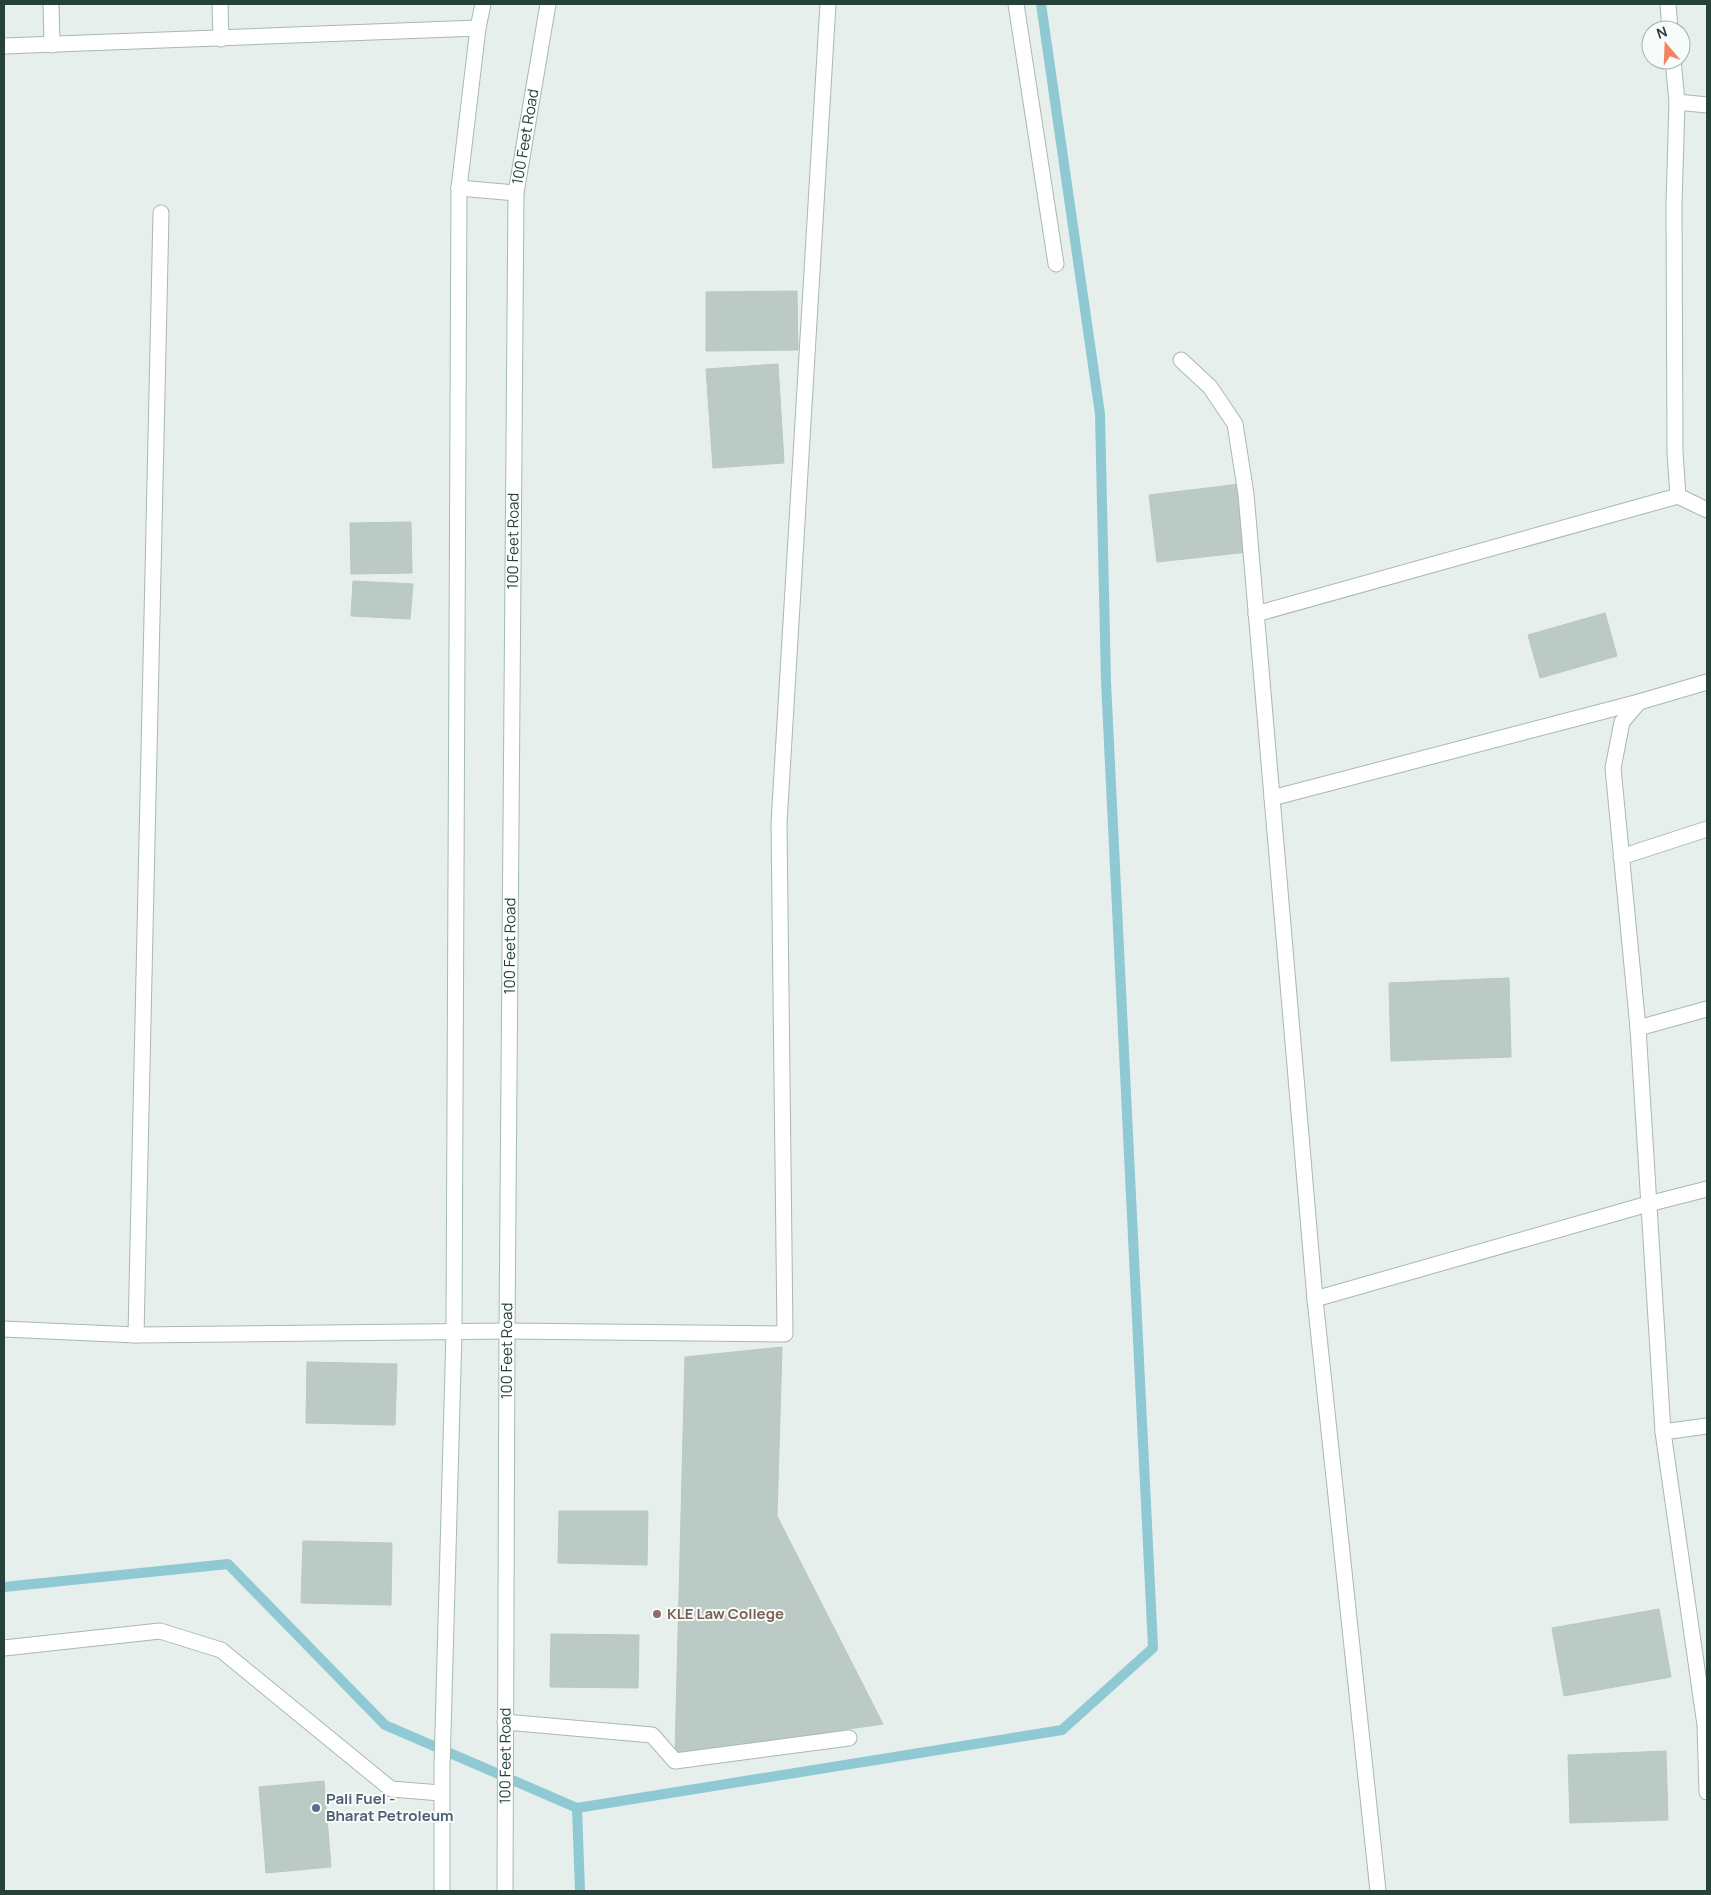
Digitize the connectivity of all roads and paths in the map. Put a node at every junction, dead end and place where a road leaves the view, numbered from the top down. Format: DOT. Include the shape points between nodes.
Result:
graph roads {
  1 [pos="51,4"];
  2 [pos="220,4"];
  3 [pos="483,4"];
  4 [pos="548,4"];
  5 [pos="828,4"];
  6 [pos="1016,4"];
  7 [pos="1668,4"];
  8 [pos="1669,20"];
  9 [pos="478,28"];
  10 [pos="220,39"];
  11 [pos="52,45"];
  12 [pos="4,46"];
  13 [pos="1674,70"];
  14 [pos="1677,102"];
  15 [pos="1707,104"];
  16 [pos="459,188"];
  17 [pos="516,193"];
  18 [pos="162,213"];
  19 [pos="1056,264"];
  20 [pos="1181,360"];
  21 [pos="1678,496"];
  22 [pos="1707,510"];
  23 [pos="1256,614"];
  24 [pos="1707,682"];
  25 [pos="1639,702"];
  26 [pos="1272,798"];
  27 [pos="1707,829"];
  28 [pos="1622,857"];
  29 [pos="1707,1009"];
  30 [pos="1638,1028"];
  31 [pos="1707,1190"];
  32 [pos="1648,1204"];
  33 [pos="1315,1299"];
  34 [pos="4,1328"];
  35 [pos="507,1331"];
  36 [pos="454,1332"];
  37 [pos="136,1335"];
  38 [pos="1707,1426"];
  39 [pos="1664,1432"];
  40 [pos="4,1648"];
  41 [pos="505,1722"];
  42 [pos="1706,1725"];
  43 [pos="849,1738"];
  44 [pos="1707,1792"];
  45 [pos="442,1793"];
  46 [pos="442,1891"];
  47 [pos="505,1891"];
  48 [pos="1378,1891"];
  1 -- 11 [label="street"];
  2 -- 10 [label="street"];
  3 -- 9 [label="street"];
  4 -- 17 [label="street, 100 Feet Road"];
  5 -- 35 [label="street" via="779,823 785,1334"];
  6 -- 19 [label="street"];
  7 -- 8 [label="street"];
  9 -- 10 [label="street"];
  9 -- 16 [label="street"];
  10 -- 11 [label="street"];
  11 -- 12 [label="street"];
  13 -- 14 [label="street"];
  14 -- 15 [label="street"];
  14 -- 21 [label="street" via="1674,204"];
  16 -- 17 [label="street"];
  16 -- 36 [label="street"];
  17 -- 35 [label="street, 100 Feet Road"];
  18 -- 37 [label="street"];
  20 -- 23 [label="street" via="1210,388 1235,424 1246,494"];
  21 -- 22 [label="street"];
  21 -- 23 [label="street"];
  23 -- 26 [label="street"];
  24 -- 25 [label="street"];
  25 -- 26 [label="street"];
  25 -- 28 [label="street" via="1622,722 1613,768"];
  26 -- 33 [label="street"];
  27 -- 28 [label="street"];
  28 -- 30 [label="street"];
  29 -- 30 [label="street"];
  30 -- 32 [label="street"];
  31 -- 32 [label="street"];
  32 -- 33 [label="street"];
  32 -- 39 [label="street"];
  33 -- 48 [label="street"];
  34 -- 37 [label="street"];
  35 -- 36 [label="street"];
  35 -- 41 [label="street, 100 Feet Road"];
  36 -- 37 [label="street"];
  36 -- 45 [label="street"];
  38 -- 39 [label="street"];
  39 -- 42 [label="street"];
  40 -- 45 [label="street" via="160,1631 220,1650 391,1789"];
  41 -- 43 [label="street" via="652,1735 676,1761"];
  41 -- 47 [label="street, 100 Feet Road"];
  42 -- 44 [label="street"];
  45 -- 46 [label="street"];
}
